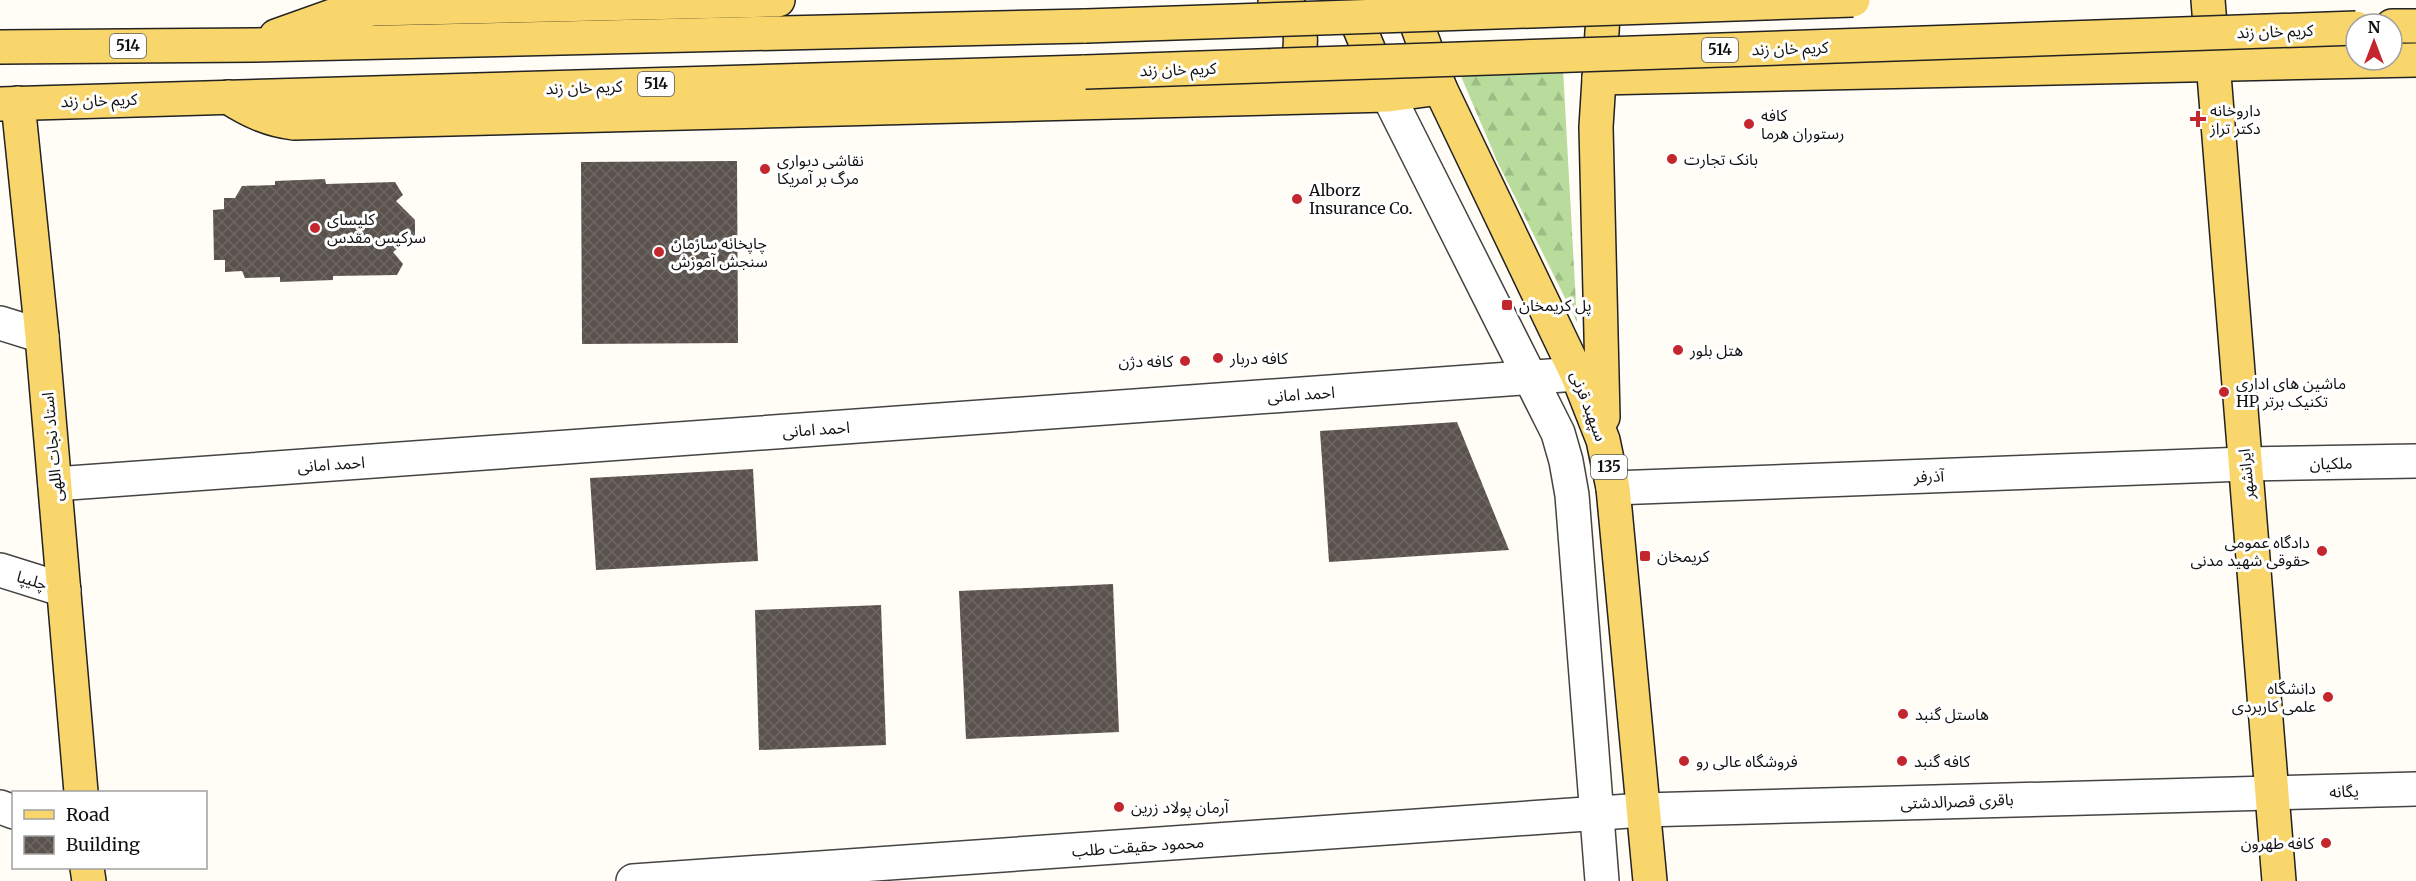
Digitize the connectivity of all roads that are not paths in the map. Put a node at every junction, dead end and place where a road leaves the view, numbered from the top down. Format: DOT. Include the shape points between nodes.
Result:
graph roads {
  1 [pos="778,0"];
  2 [pos="1275,0"];
  3 [pos="1348,0"];
  4 [pos="1408,0"];
  5 [pos="1604,0"];
  6 [pos="1853,0"];
  7 [pos="2208,0"];
  8 [pos="2344,28"];
  9 [pos="255,45"];
  10 [pos="0,47"];
  11 [pos="2416,60"];
  12 [pos="2213,66"];
  13 [pos="1599,78"];
  14 [pos="1440,87"];
  15 [pos="1388,95"];
  16 [pos="228,97"];
  17 [pos="1244,100"];
  18 [pos="9,103"];
  19 [pos="0,323"];
  20 [pos="42,336"];
  21 [pos="1577,374"];
  22 [pos="1528,378"];
  23 [pos="1603,440"];
  24 [pos="2416,461"];
  25 [pos="2245,464"];
  26 [pos="55,484"];
  27 [pos="1613,488"];
  28 [pos="0,570"];
  29 [pos="64,590"];
  30 [pos="2416,789"];
  31 [pos="81,791"];
  32 [pos="2272,793"];
  33 [pos="1643,810"];
  34 [pos="1597,814"];
  35 [pos="633,881"];
  36 [pos="1602,881"];
  37 [pos="1650,881"];
  38 [pos="2279,881"];
  1 -- 9 [label="main road" via="358,10 310,22"];
  2 -- 17 [label="main road" via="1294,15 1299,28 1299,62 1281,89"];
  3 -- 15 [label="main road"];
  4 -- 14 [label="main road, سپهبد قرنی / 135"];
  5 -- 13 [label="main road"];
  6 -- 9 [label="main road, 514, bridge" via="1086,26"];
  7 -- 12 [label="main road, ایرانشهر"];
  8 -- 16 [label="main road, کریم خان زند / 514, bridge"];
  9 -- 10 [label="main road, 514"];
  11 -- 12 [label="main road, کریم خان زند"];
  12 -- 13 [label="main road, کریم خان زند"];
  12 -- 25 [label="main road, ایرانشهر"];
  13 -- 23 [label="main road" via="1596,127"];
  14 -- 15 [label="main road"];
  14 -- 21 [label="main road, سپهبد قرنی / 135"];
  15 -- 17 [label="main road"];
  15 -- 22 [label="street"];
  16 -- 17 [label="main road" via="250,111 294,123"];
  16 -- 18 [label="main road, کریم خان زند / 514"];
  18 -- 20 [label="main road, استاد نجات اللهی"];
  19 -- 20 [label="street"];
  20 -- 26 [label="main road, استاد نجات اللهی"];
  21 -- 22 [label="street, احمد امانی"];
  21 -- 23 [label="main road, سپهبد قرنی / 135"];
  22 -- 26 [label="street, احمد امانی"];
  22 -- 34 [label="street" via="1558,433 1572,495"];
  23 -- 27 [label="main road, سپهبد قرنی / 135"];
  24 -- 25 [label="street, ملکیان"];
  25 -- 27 [label="street, آذرفر"];
  25 -- 32 [label="main road, ایرانشهر"];
  26 -- 29 [label="main road, استاد نجات اللهی"];
  27 -- 33 [label="main road, سپهبد قرنی / 135"];
  28 -- 29 [label="street, چلیپا"];
  29 -- 31 [label="main road, استاد نجات اللهی"];
  30 -- 32 [label="street, یگانه"];
  32 -- 33 [label="street, باقری قصرالدشتی"];
  32 -- 38 [label="main road, ایرانشهر"];
  33 -- 34 [label="street, محمود حقیقت طلب"];
  33 -- 37 [label="main road, سپهبد قرنی / 135"];
  34 -- 35 [label="street, محمود حقیقت طلب"];
  34 -- 36 [label="street"];
}
